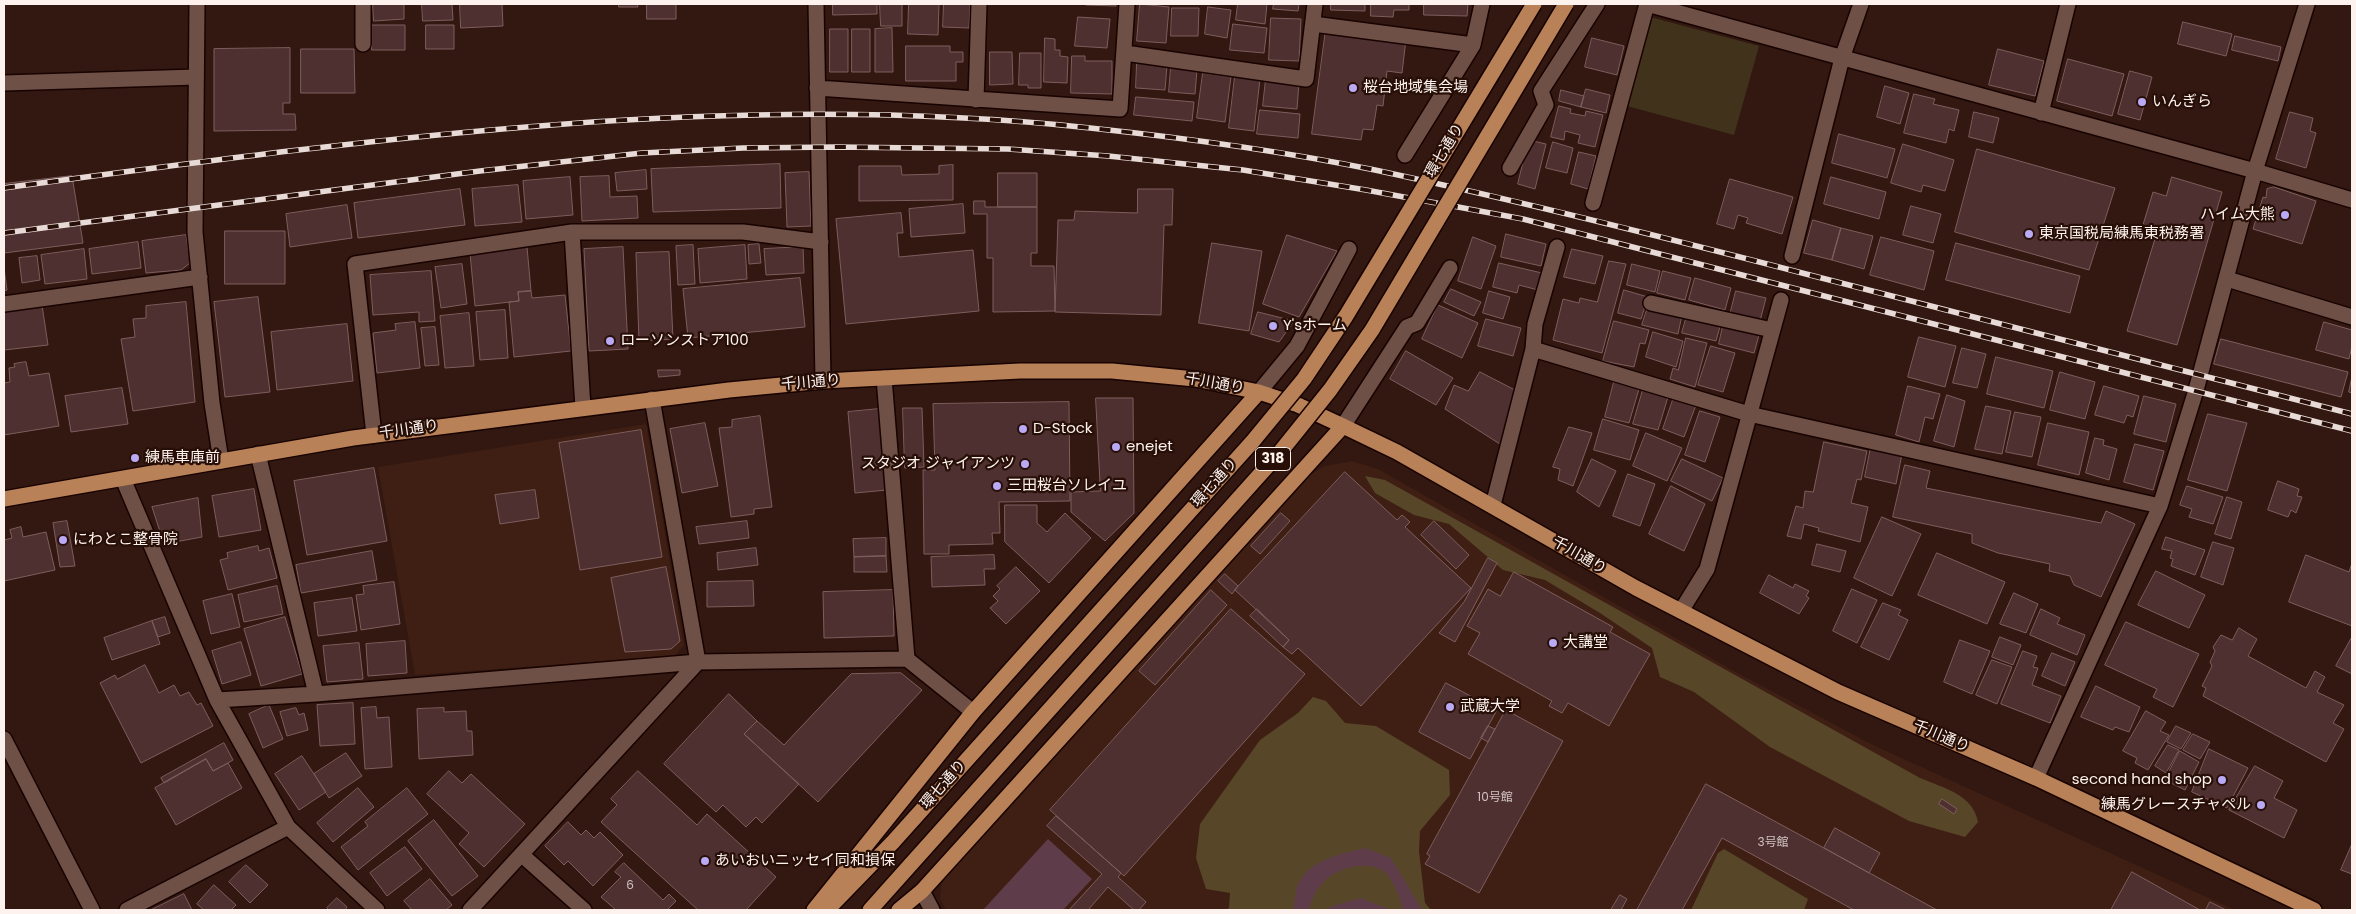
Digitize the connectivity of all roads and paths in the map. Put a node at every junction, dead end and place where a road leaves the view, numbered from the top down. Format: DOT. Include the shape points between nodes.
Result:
graph roads {
  1 [pos="197,4"];
  2 [pos="363,4"];
  3 [pos="816,4"];
  4 [pos="979,4"];
  5 [pos="1128,4"];
  6 [pos="1316,4"];
  7 [pos="1482,4"];
  8 [pos="1534,4"];
  9 [pos="1566,4"];
  10 [pos="1597,4"];
  11 [pos="1647,4"];
  12 [pos="1861,4"];
  13 [pos="2068,4"];
  14 [pos="2307,4"];
  15 [pos="1313,24"];
  16 [pos="363,44"];
  17 [pos="1473,45"];
  18 [pos="1125,53"];
  19 [pos="1842,58"];
  20 [pos="196,77"];
  21 [pos="4,82"];
  22 [pos="817,88"];
  23 [pos="976,100"];
  24 [pos="2041,113"];
  25 [pos="1405,155"];
  26 [pos="1510,168"];
  27 [pos="2255,171"];
  28 [pos="2352,200"];
  29 [pos="1593,203"];
  30 [pos="572,232"];
  31 [pos="821,242"];
  32 [pos="1557,247"];
  33 [pos="1349,249"];
  34 [pos="1792,256"];
  35 [pos="1450,268"];
  36 [pos="200,277"];
  37 [pos="2227,279"];
  38 [pos="1781,300"];
  39 [pos="1651,303"];
  40 [pos="4,304"];
  41 [pos="2352,317"];
  42 [pos="1772,330"];
  43 [pos="1533,349"];
  44 [pos="884,378"];
  45 [pos="823,381"];
  46 [pos="1259,392"];
  47 [pos="652,399"];
  48 [pos="583,408"];
  49 [pos="1749,414"];
  50 [pos="1343,426"];
  51 [pos="374,435"];
  52 [pos="258,454"];
  53 [pos="221,461"];
  54 [pos="123,479"];
  55 [pos="4,500"];
  56 [pos="1492,505"];
  57 [pos="2160,506"];
  58 [pos="1681,611"];
  59 [pos="907,659"];
  60 [pos="698,662"];
  61 [pos="316,694"];
  62 [pos="217,700"];
  63 [pos="972,712"];
  64 [pos="4,739"];
  65 [pos="2036,778"];
  66 [pos="288,827"];
  67 [pos="522,855"];
  68 [pos="922,891"];
  69 [pos="92,910"];
  70 [pos="127,910"];
  71 [pos="376,910"];
  72 [pos="470,910"];
  73 [pos="584,910"];
  74 [pos="814,910"];
  75 [pos="826,910"];
  76 [pos="870,910"];
  77 [pos="899,910"];
  78 [pos="932,910"];
  79 [pos="2314,910"];
  1 -- 20 [label="street"];
  2 -- 16 [label="street"];
  3 -- 22 [label="street"];
  4 -- 23 [label="street"];
  5 -- 18 [label="street"];
  6 -- 15 [label="street"];
  7 -- 17 [label="street"];
  8 -- 75 [label="main road, 環七通り / 318, bridge" via="1346,316 1304,379 1253,441 893,842"];
  9 -- 76 [label="main road, 環七通り / 318, bridge" via="1372,330 1330,390 1281,451"];
  10 -- 26 [label="street" via="1541,91 1546,105"];
  11 -- 19 [label="street"];
  11 -- 29 [label="street"];
  12 -- 19 [label="street"];
  13 -- 24 [label="street"];
  14 -- 27 [label="street"];
  15 -- 17 [label="street"];
  15 -- 18 [label="street" via="1306,79"];
  17 -- 25 [label="street"];
  18 -- 23 [label="street" via="1120,109"];
  19 -- 24 [label="street"];
  19 -- 34 [label="street"];
  20 -- 21 [label="street"];
  20 -- 36 [label="street" via="195,232"];
  22 -- 23 [label="street"];
  22 -- 31 [label="street"];
  24 -- 27 [label="street"];
  27 -- 28 [label="street"];
  27 -- 37 [label="street"];
  30 -- 31 [label="street" via="743,232"];
  30 -- 48 [label="street"];
  30 -- 51 [label="street" via="355,264"];
  31 -- 45 [label="street"];
  32 -- 43 [label="street" via="1535,324"];
  33 -- 46 [label="street" via="1297,346"];
  35 -- 50 [label="street" via="1416,323 1407,327"];
  36 -- 40 [label="street"];
  36 -- 53 [label="street"];
  37 -- 41 [label="street"];
  37 -- 57 [label="street"];
  38 -- 42 [label="street"];
  39 -- 42 [label="street"];
  42 -- 49 [label="street"];
  43 -- 49 [label="street"];
  43 -- 56 [label="street"];
  44 -- 45 [label="main road, 千川通り"];
  44 -- 46 [label="main road, 千川通り" via="1020,371 1112,371 1196,379"];
  44 -- 59 [label="street"];
  45 -- 47 [label="main road, 千川通り"];
  46 -- 50 [label="main road, 千川通り" via="1298,405"];
  46 -- 63 [label="main road"];
  47 -- 48 [label="main road, 千川通り"];
  47 -- 60 [label="street"];
  48 -- 51 [label="main road, 千川通り"];
  49 -- 57 [label="street"];
  49 -- 58 [label="street" via="1707,569"];
  50 -- 56 [label="main road, 千川通り"];
  50 -- 68 [label="main road"];
  51 -- 52 [label="main road, 千川通り"];
  52 -- 53 [label="main road, 千川通り"];
  52 -- 61 [label="street"];
  53 -- 54 [label="main road, 千川通り"];
  54 -- 55 [label="main road, 千川通り"];
  54 -- 62 [label="street"];
  56 -- 58 [label="main road, 千川通り"];
  57 -- 65 [label="street"];
  58 -- 65 [label="main road, 千川通り" via="1838,692"];
  59 -- 60 [label="street"];
  59 -- 63 [label="street"];
  60 -- 61 [label="street"];
  60 -- 67 [label="street"];
  61 -- 62 [label="street"];
  62 -- 66 [label="street"];
  63 -- 74 [label="main road"];
  64 -- 69 [label="street"];
  65 -- 79 [label="main road, 千川通り"];
  66 -- 70 [label="street"];
  66 -- 71 [label="street"];
  67 -- 72 [label="street"];
  67 -- 73 [label="street"];
  68 -- 77 [label="main road"];
  68 -- 78 [label="street"];
}
